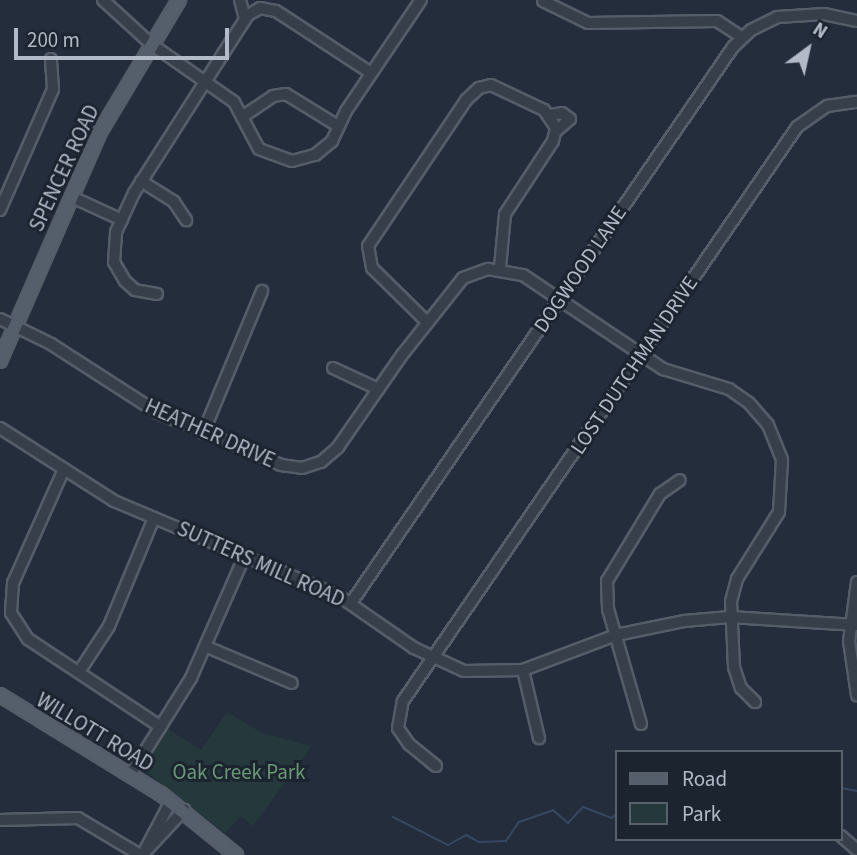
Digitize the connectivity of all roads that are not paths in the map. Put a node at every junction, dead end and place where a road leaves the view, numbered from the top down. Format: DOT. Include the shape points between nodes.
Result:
graph roads {
  1 [pos="103,0"];
  2 [pos="179,0"];
  3 [pos="240,0"];
  4 [pos="421,0"];
  5 [pos="543,1"];
  6 [pos="258,4"];
  7 [pos="245,19"];
  8 [pos="857,21"];
  9 [pos="742,37"];
  10 [pos="151,44"];
  11 [pos="51,59"];
  12 [pos="371,73"];
  13 [pos="204,81"];
  14 [pos="857,102"];
  15 [pos="550,116"];
  16 [pos="242,117"];
  17 [pos="338,126"];
  18 [pos="556,131"];
  19 [pos="141,181"];
  20 [pos="72,197"];
  21 [pos="0,210"];
  22 [pos="122,220"];
  23 [pos="186,220"];
  24 [pos="500,268"];
  25 [pos="262,291"];
  26 [pos="157,294"];
  27 [pos="561,299"];
  28 [pos="0,319"];
  29 [pos="427,322"];
  30 [pos="15,326"];
  31 [pos="641,355"];
  32 [pos="0,361"];
  33 [pos="333,368"];
  34 [pos="378,389"];
  35 [pos="0,428"];
  36 [pos="202,433"];
  37 [pos="64,469"];
  38 [pos="680,480"];
  39 [pos="154,518"];
  40 [pos="245,555"];
  41 [pos="857,582"];
  42 [pos="351,603"];
  43 [pos="730,617"];
  44 [pos="853,624"];
  45 [pos="616,635"];
  46 [pos="207,647"];
  47 [pos="433,658"];
  48 [pos="523,670"];
  49 [pos="79,672"];
  50 [pos="292,683"];
  51 [pos="0,695"];
  52 [pos="857,695"];
  53 [pos="755,702"];
  54 [pos="641,724"];
  55 [pos="161,727"];
  56 [pos="539,738"];
  57 [pos="436,766"];
  58 [pos="130,775"];
  59 [pos="171,801"];
  60 [pos="184,810"];
  61 [pos="0,820"];
  62 [pos="843,838"];
  63 [pos="857,850"];
  64 [pos="143,853"];
  65 [pos="236,855"];
  1 -- 10 [label="street"];
  2 -- 10 [label="main road, SPENCER ROAD"];
  3 -- 7 [label="street"];
  4 -- 12 [label="street"];
  5 -- 9 [label="street" via="587,23 717,21"];
  6 -- 7 [label="street"];
  6 -- 12 [label="street" via="283,15"];
  7 -- 13 [label="street"];
  8 -- 9 [label="street, DOGWOOD LANE" via="836,15 791,15 766,22"];
  9 -- 27 [label="street, DOGWOOD LANE"];
  10 -- 13 [label="street"];
  10 -- 20 [label="main road, SPENCER ROAD" via="113,108"];
  11 -- 21 [label="street" via="53,89"];
  12 -- 17 [label="street"];
  13 -- 16 [label="street" via="234,102"];
  13 -- 19 [label="street"];
  14 -- 31 [label="street, LOST DUTCHMAN DRIVE" via="827,106 797,127"];
  15 -- 18 [label="street"];
  15 -- 18 [label="street" via="562,113 570,119"];
  15 -- 29 [label="street" via="498,87 479,88 371,239 367,254 372,268"];
  16 -- 17 [label="street" via="273,96 286,94"];
  16 -- 17 [label="street" via="253,142 282,160 315,155 332,141"];
  18 -- 24 [label="street" via="505,214"];
  19 -- 22 [label="street"];
  19 -- 23 [label="street" via="174,202"];
  20 -- 22 [label="street"];
  20 -- 30 [label="main road, SPENCER ROAD"];
  22 -- 26 [label="street" via="113,251 118,272 135,290"];
  24 -- 27 [label="street" via="523,275"];
  24 -- 29 [label="street, HEATHER DRIVE" via="479,270 463,278"];
  25 -- 36 [label="street"];
  27 -- 31 [label="street"];
  27 -- 42 [label="street, DOGWOOD LANE"];
  28 -- 30 [label="street, HEATHER DRIVE"];
  29 -- 34 [label="street, HEATHER DRIVE"];
  30 -- 32 [label="main road, SPENCER ROAD"];
  30 -- 36 [label="street, HEATHER DRIVE" via="51,344 143,405"];
  31 -- 43 [label="street" via="673,373 718,384 740,396 760,413 779,448 783,486 779,512 737,579"];
  31 -- 47 [label="street, LOST DUTCHMAN DRIVE"];
  33 -- 34 [label="street"];
  34 -- 36 [label="street, HEATHER DRIVE" via="338,447 321,462 302,468 281,465"];
  35 -- 37 [label="street, SUTTERS MILL ROAD"];
  37 -- 39 [label="street, SUTTERS MILL ROAD" via="114,501"];
  37 -- 49 [label="street" via="19,568 10,604 16,623 29,639"];
  38 -- 45 [label="street" via="660,494 610,569 606,599"];
  39 -- 40 [label="street, SUTTERS MILL ROAD"];
  39 -- 49 [label="street" via="108,626"];
  40 -- 42 [label="street, SUTTERS MILL ROAD"];
  40 -- 46 [label="street"];
  41 -- 44 [label="street"];
  42 -- 47 [label="street, SUTTERS MILL ROAD"];
  43 -- 44 [label="street, SUTTERS MILL ROAD"];
  43 -- 45 [label="street, SUTTERS MILL ROAD"];
  43 -- 53 [label="street" via="738,680"];
  44 -- 52 [label="street"];
  45 -- 48 [label="street, SUTTERS MILL ROAD"];
  45 -- 54 [label="street"];
  46 -- 50 [label="street"];
  46 -- 55 [label="street"];
  47 -- 48 [label="street, SUTTERS MILL ROAD" via="473,673"];
  47 -- 57 [label="street, LOST DUTCHMAN DRIVE" via="404,701 394,729"];
  48 -- 56 [label="street"];
  49 -- 55 [label="street"];
  51 -- 58 [label="main road, WILLOTT ROAD"];
  55 -- 58 [label="street"];
  58 -- 59 [label="main road, WILLOTT ROAD"];
  59 -- 60 [label="main road, WILLOTT ROAD"];
  59 -- 64 [label="street"];
  60 -- 64 [label="street"];
  60 -- 65 [label="main road, WILLOTT ROAD"];
  61 -- 64 [label="street" via="50,812 78,818"];
  62 -- 63 [label="street"];
}
